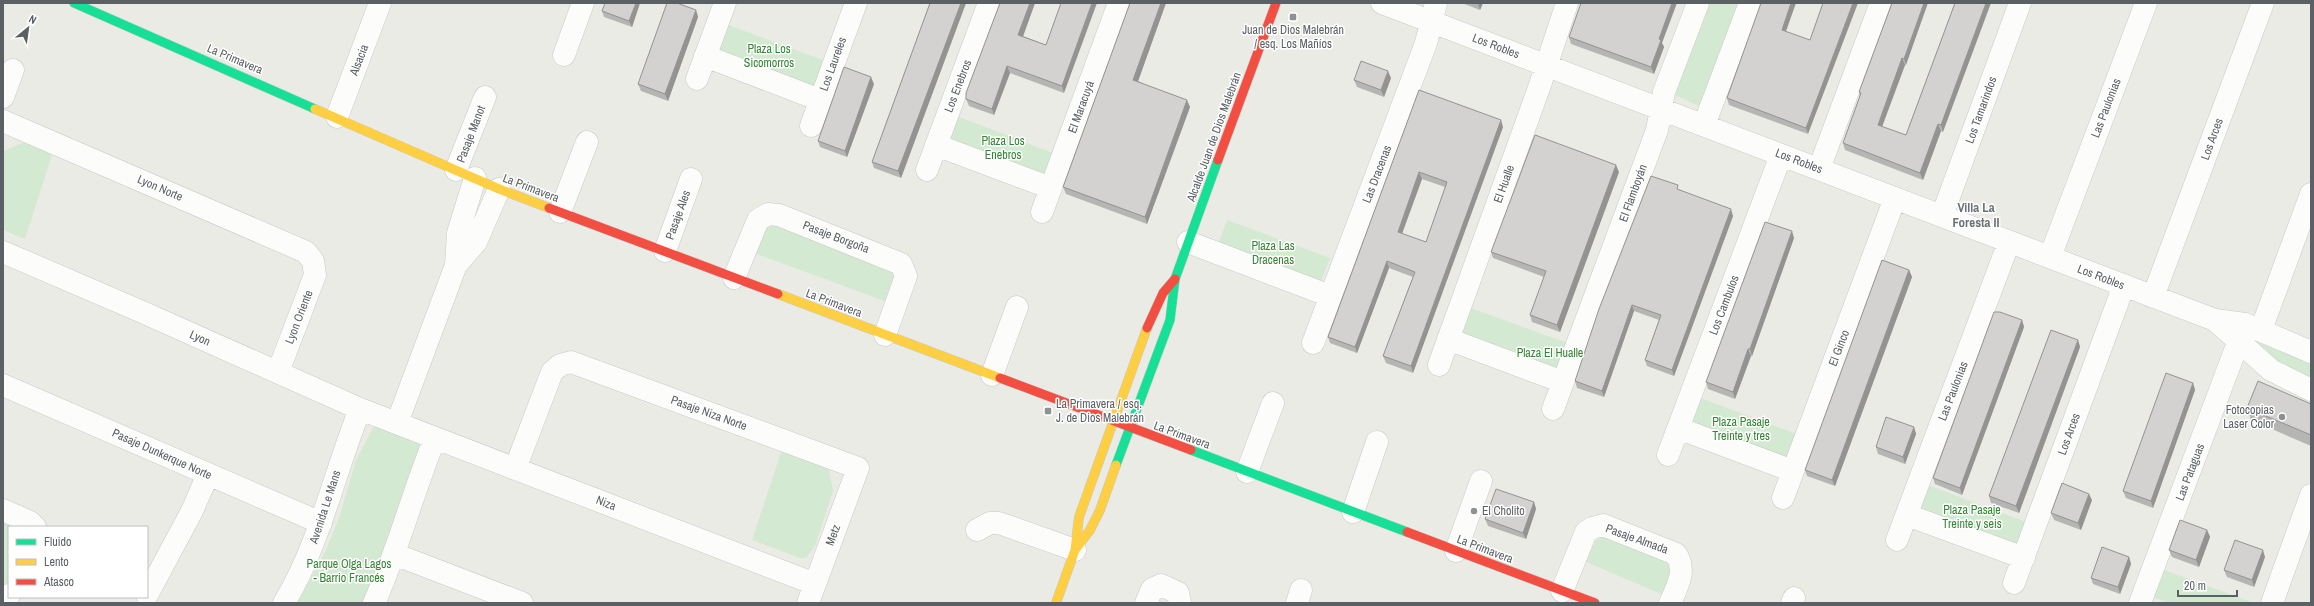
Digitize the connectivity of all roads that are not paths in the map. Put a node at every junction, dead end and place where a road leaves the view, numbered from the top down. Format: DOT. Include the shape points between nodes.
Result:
graph roads {
  1 [pos="74,3"];
  2 [pos="380,3"];
  3 [pos="582,3"];
  4 [pos="725,3"];
  5 [pos="856,3"];
  6 [pos="989,3"];
  7 [pos="1119,3"];
  8 [pos="1276,3"];
  9 [pos="1382,3"];
  10 [pos="1567,3"];
  11 [pos="1698,3"];
  12 [pos="1750,3"];
  13 [pos="1881,3"];
  14 [pos="2020,3"];
  15 [pos="2146,3"];
  16 [pos="2263,3"];
  17 [pos="1433,12"];
  18 [pos="564,55"];
  19 [pos="705,56"];
  20 [pos="1546,65"];
  21 [pos="13,70"];
  22 [pos="697,79"];
  23 [pos="3,97"];
  24 [pos="485,97"];
  25 [pos="820,100"];
  26 [pos="1661,109"];
  27 [pos="337,117"];
  28 [pos="3,121"];
  29 [pos="1704,125"];
  30 [pos="811,126"];
  31 [pos="587,142"];
  32 [pos="936,145"];
  33 [pos="1780,155"];
  34 [pos="1819,169"];
  35 [pos="927,170"];
  36 [pos="466,174"];
  37 [pos="691,179"];
  38 [pos="500,188"];
  39 [pos="1051,188"];
  40 [pos="2311,194"];
  41 [pos="1895,198"];
  42 [pos="560,212"];
  43 [pos="1042,212"];
  44 [pos="1942,216"];
  45 [pos="1188,242"];
  46 [pos="2009,242"];
  47 [pos="3,252"];
  48 [pos="665,252"];
  49 [pos="2050,257"];
  50 [pos="313,261"];
  51 [pos="456,265"];
  52 [pos="734,278"];
  53 [pos="1175,279"];
  54 [pos="2124,285"];
  55 [pos="1330,296"];
  56 [pos="2153,297"];
  57 [pos="1017,307"];
  58 [pos="2215,320"];
  59 [pos="2261,330"];
  60 [pos="885,335"];
  61 [pos="1448,339"];
  62 [pos="2239,340"];
  63 [pos="1313,343"];
  64 [pos="2311,352"];
  65 [pos="1439,365"];
  66 [pos="278,372"];
  67 [pos="992,375"];
  68 [pos="1564,382"];
  69 [pos="3,385"];
  70 [pos="2311,390"];
  71 [pos="1273,403"];
  72 [pos="360,409"];
  73 [pos="1553,409"];
  74 [pos="1113,421"];
  75 [pos="396,423"];
  76 [pos="1130,428"];
  77 [pos="1678,428"];
  78 [pos="435,438"];
  79 [pos="1377,442"];
  80 [pos="1668,455"];
  81 [pos="858,468"];
  82 [pos="515,469"];
  83 [pos="1793,471"];
  84 [pos="1247,472"];
  85 [pos="208,474"];
  86 [pos="1481,481"];
  87 [pos="2311,495"];
  88 [pos="1783,498"];
  89 [pos="3,510"];
  90 [pos="1353,512"];
  91 [pos="1907,515"];
  92 [pos="321,524"];
  93 [pos="34,526"];
  94 [pos="977,530"];
  95 [pos="1897,540"];
  96 [pos="1075,550"];
  97 [pos="1456,551"];
  98 [pos="394,554"];
  99 [pos="2024,558"];
  100 [pos="2014,583"];
  101 [pos="1562,591"];
  102 [pos="148,592"];
  103 [pos="812,593"];
  104 [pos="515,602"];
  105 [pos="1060,602"];
  106 [pos="2144,602"];
  107 [pos="284,603"];
  108 [pos="374,603"];
  109 [pos="1146,603"];
  110 [pos="1180,603"];
  111 [pos="1595,603"];
  112 [pos="1670,603"];
  113 [pos="2272,603"];
  1 -- 27 [label="street, La Primavera"];
  2 -- 27 [label="street, Alsacia"];
  3 -- 18 [label="street"];
  4 -- 19 [label="street"];
  5 -- 25 [label="street, Los Laureles"];
  6 -- 32 [label="street, Los Enebros"];
  7 -- 39 [label="street, El Maracuyá"];
  8 -- 45 [label="street, Alcalde Juan de Dios Malebrán"];
  9 -- 17 [label="street, Los Robles"];
  10 -- 20 [label="street, El Hualle"];
  11 -- 26 [label="street, El Flamboyán" via="1664,92"];
  12 -- 29 [label="street"];
  13 -- 34 [label="street"];
  14 -- 44 [label="street, Los Tamarindos"];
  15 -- 49 [label="street, Las Paulonias"];
  16 -- 56 [label="street, Los Arces"];
  17 -- 20 [label="street, Los Robles"];
  17 -- 55 [label="street, Las Dracenas" via="1426,43"];
  19 -- 22 [label="street"];
  19 -- 25 [label="street"];
  20 -- 26 [label="street, Los Robles"];
  20 -- 61 [label="street, El Hualle"];
  21 -- 23 [label="street"];
  24 -- 36 [label="street, Pasaje Manot"];
  25 -- 30 [label="street, Los Laureles"];
  26 -- 29 [label="street, Los Robles"];
  26 -- 68 [label="street, El Flamboyán" via="1657,130"];
  27 -- 36 [label="street, La Primavera"];
  28 -- 50 [label="street, Lyon Norte" via="301,249"];
  29 -- 33 [label="street, Los Robles"];
  31 -- 42 [label="street"];
  32 -- 35 [label="street, Los Enebros"];
  32 -- 39 [label="street"];
  33 -- 34 [label="street, Los Robles"];
  33 -- 77 [label="street, Los Cambulos"];
  34 -- 41 [label="street, Los Robles"];
  36 -- 38 [label="street, La Primavera"];
  36 -- 51 [label="street"];
  37 -- 48 [label="street, Pasaje Ales"];
  38 -- 42 [label="street, La Primavera"];
  38 -- 51 [label="street" via="476,242"];
  39 -- 43 [label="street, El Maracuyá"];
  40 -- 59 [label="street"];
  41 -- 44 [label="street, Los Robles"];
  41 -- 83 [label="street, El Ginco"];
  42 -- 48 [label="street, La Primavera"];
  44 -- 46 [label="street, Los Robles"];
  45 -- 53 [label="street, Alcalde Juan de Dios Malebrán"];
  45 -- 55 [label="street"];
  46 -- 49 [label="street, Los Robles"];
  46 -- 91 [label="street, Las Paulonias"];
  47 -- 66 [label="street, Lyon"];
  48 -- 52 [label="street, La Primavera"];
  49 -- 54 [label="street, Los Robles"];
  50 -- 66 [label="street, Lyon Oriente" via="315,275"];
  51 -- 75 [label="street"];
  52 -- 60 [label="street, La Primavera"];
  52 -- 60 [label="street, Pasaje Borgoña" via="758,220 768,214 779,215 901,264 906,276"];
  53 -- 74 [label="street, Alcalde Juan de Dios Malebrán" via="1163,293 1152,314"];
  53 -- 76 [label="street, Alcalde Juan de Dios Malebrán" via="1174,304 1170,320"];
  54 -- 56 [label="street, Los Robles"];
  54 -- 99 [label="street, Los Arces"];
  55 -- 63 [label="street, Las Dracenas"];
  56 -- 58 [label="street, Los Robles"];
  57 -- 67 [label="street"];
  58 -- 59 [label="street, Los Robles" via="2235,322"];
  58 -- 62 [label="street, Los Robles"];
  59 -- 64 [label="street, Los Robles"];
  60 -- 67 [label="street, La Primavera"];
  61 -- 65 [label="street, El Hualle"];
  61 -- 68 [label="street"];
  62 -- 70 [label="street, Los Robles" via="2276,373"];
  62 -- 106 [label="street, Las Pataguas"];
  66 -- 72 [label="street, Lyon"];
  67 -- 74 [label="street, La Primavera"];
  68 -- 73 [label="street, El Flamboyán"];
  69 -- 85 [label="street, Pasaje Dunkerque Norte"];
  71 -- 84 [label="street"];
  72 -- 75 [label="street, Lyon"];
  72 -- 92 [label="street, Avenida Le Mans"];
  74 -- 76 [label="street, La Primavera"];
  74 -- 96 [label="street, Alcalde Juan de Dios Malebrán" via="1079,517"];
  75 -- 78 [label="street, Niza"];
  76 -- 84 [label="street, La Primavera"];
  76 -- 96 [label="street, Alcalde Juan de Dios Malebrán" via="1096,520"];
  77 -- 80 [label="street, Los Cambulos"];
  77 -- 83 [label="street"];
  78 -- 82 [label="street, Niza"];
  78 -- 98 [label="street"];
  79 -- 90 [label="street"];
  81 -- 82 [label="street, Pasaje Niza Norte" via="576,363 560,365 552,372"];
  81 -- 103 [label="street, Metz"];
  82 -- 103 [label="street, Niza"];
  83 -- 88 [label="street, El Ginco"];
  84 -- 90 [label="street, La Primavera"];
  85 -- 92 [label="street, Pasaje Dunkerque Norte"];
  85 -- 102 [label="street" via="192,511"];
  86 -- 97 [label="street"];
  87 -- 113 [label="street"];
  89 -- 93 [label="street"];
  90 -- 97 [label="street, La Primavera"];
  91 -- 95 [label="street, Las Paulonias"];
  91 -- 99 [label="street"];
  92 -- 107 [label="street, Avenida Le Mans" via="304,566"];
  94 -- 96 [label="street" via="990,523 999,523"];
  96 -- 105 [label="street, Alcalde Juan de Dios Malebrán"];
  97 -- 101 [label="street, La Primavera"];
  98 -- 104 [label="street"];
  98 -- 108 [label="street"];
  99 -- 100 [label="street, Los Arces"];
  101 -- 111 [label="street, La Primavera"];
  101 -- 112 [label="street, Pasaje Almada" via="1586,532 1603,526 1676,554 1682,573"];
  109 -- 110 [label="street" via="1152,589 1161,585 1178,593"];
}
